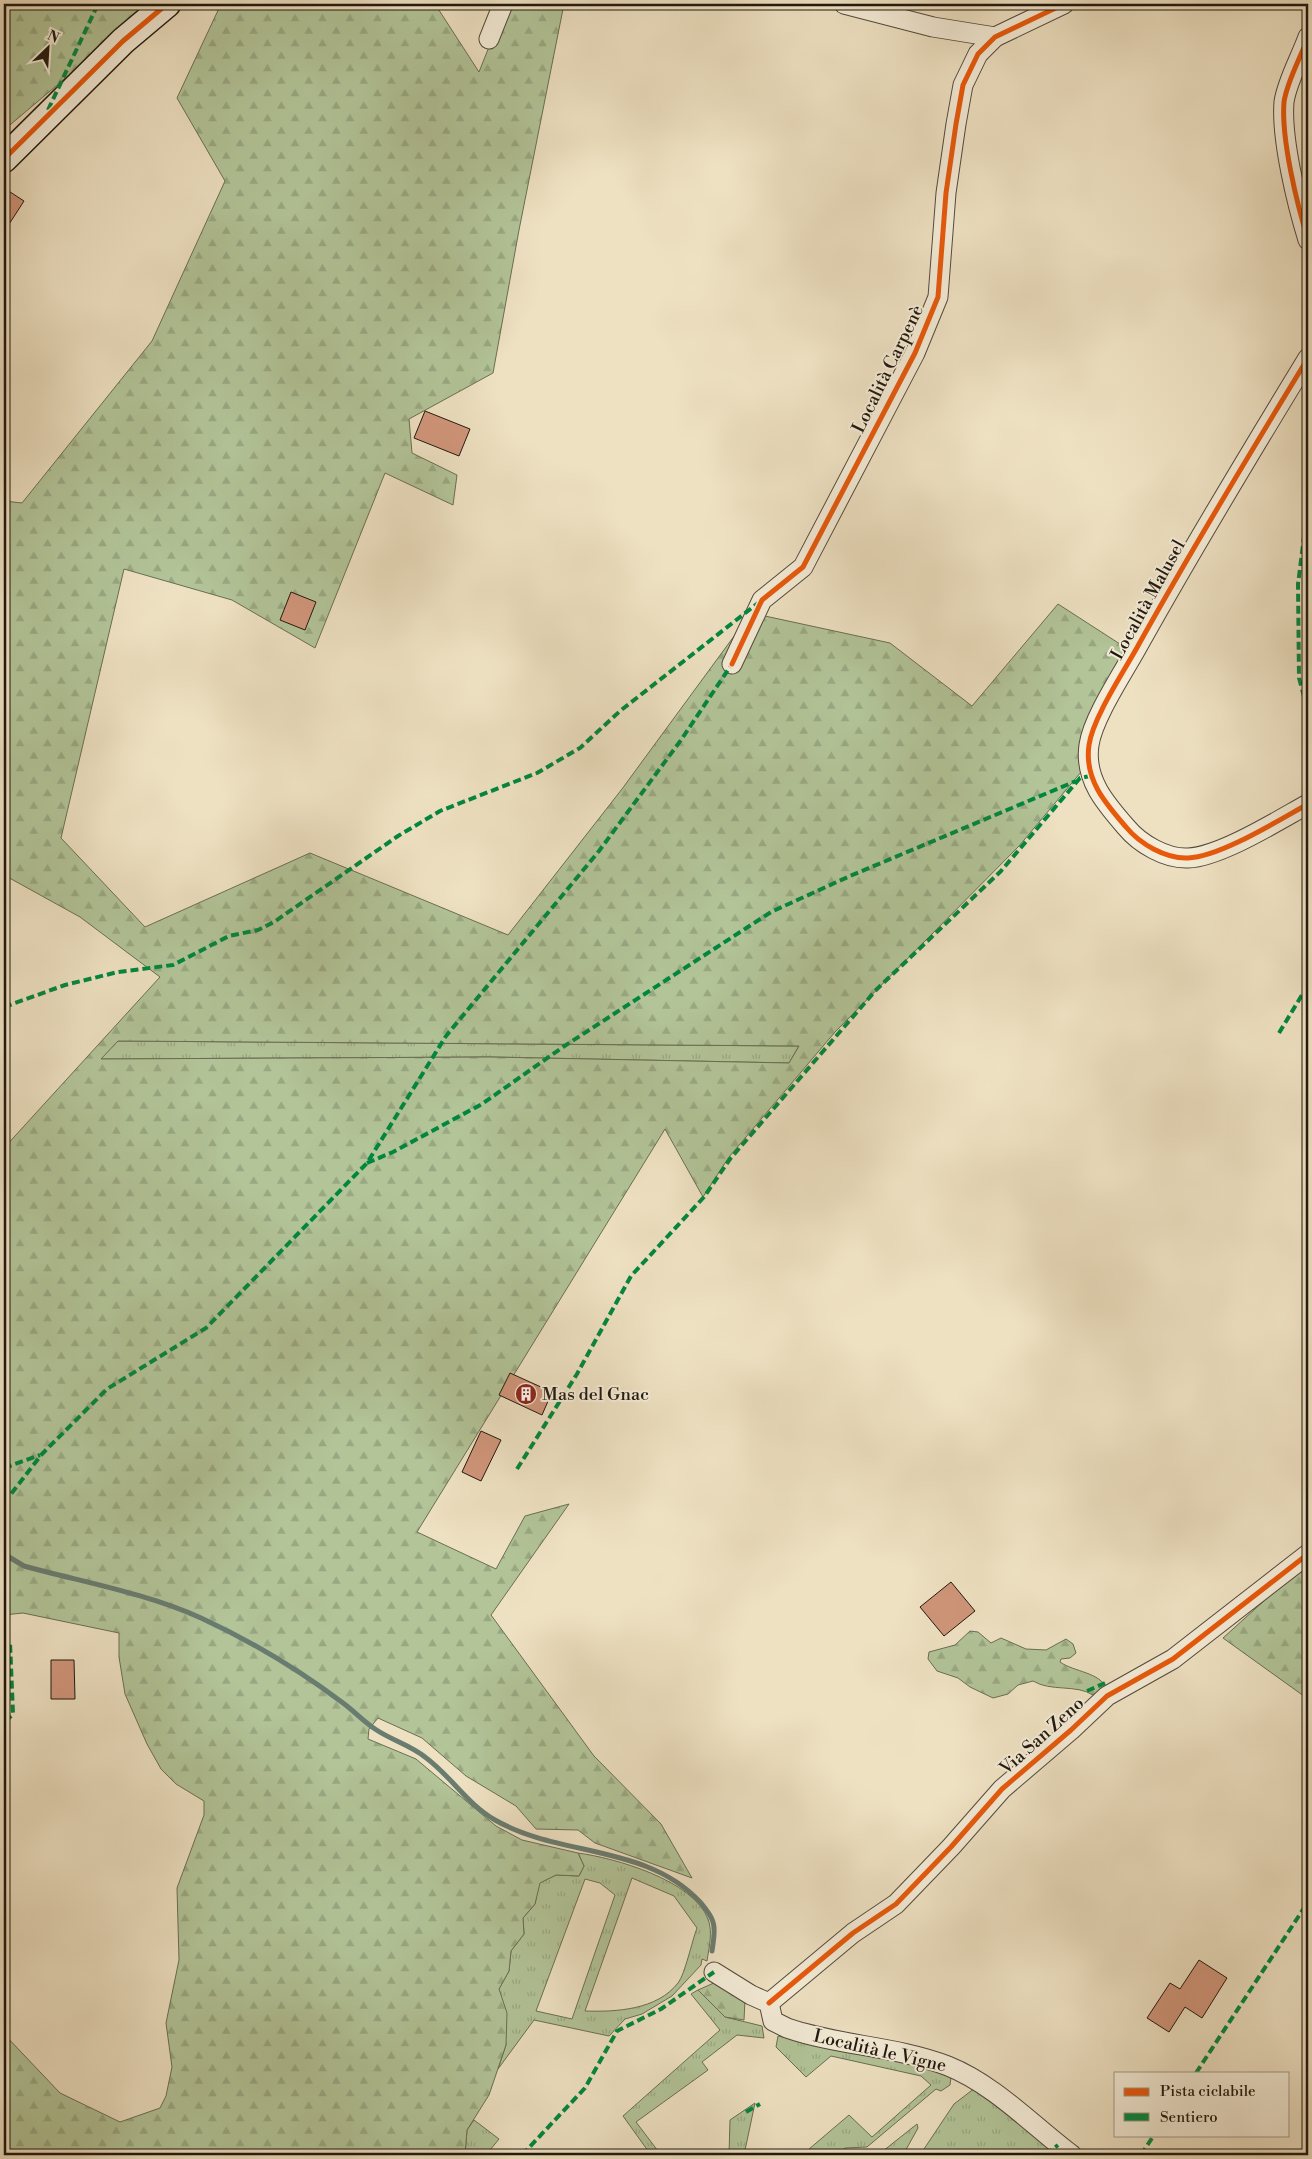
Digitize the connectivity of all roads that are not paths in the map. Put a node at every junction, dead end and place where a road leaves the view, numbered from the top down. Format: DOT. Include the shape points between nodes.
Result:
graph roads {
  1 [pos="167,4"];
  2 [pos="503,4"];
  3 [pos="844,4"];
  4 [pos="1064,4"];
  5 [pos="994,37"];
  6 [pos="1308,37"];
  7 [pos="489,39"];
  8 [pos="4,159"];
  9 [pos="1308,240"];
  10 [pos="1308,358"];
  11 [pos="732,664"];
  12 [pos="1308,804"];
  13 [pos="1308,1554"];
  14 [pos="714,1972"];
  15 [pos="769,2003"];
  16 [pos="1072,2155"];
  1 -- 8 [label="street" via="123,41"];
  2 -- 7 [label="street"];
  3 -- 5 [label="street" via="934,27"];
  4 -- 5 [label="street"];
  5 -- 11 [label="street, Località Carpenè" via="978,54 963,85 946,193 938,297 915,353 803,567 762,600"];
  6 -- 9 [label="street" via="1284,102 1297,202"];
  10 -- 12 [label="street, Località Malusel" via="1195,543 1102,710 1089,744 1090,776 1096,789 1131,833 1156,851 1188,858 1223,849"];
  13 -- 15 [label="street, Via San Zeno" via="1173,1659 1107,1696 1002,1789 952,1847 896,1904 853,1933"];
  14 -- 15 [label="street"];
  15 -- 16 [label="street, Località le Vigne" via="773,2021 788,2028 926,2059 964,2074 986,2087"];
}
